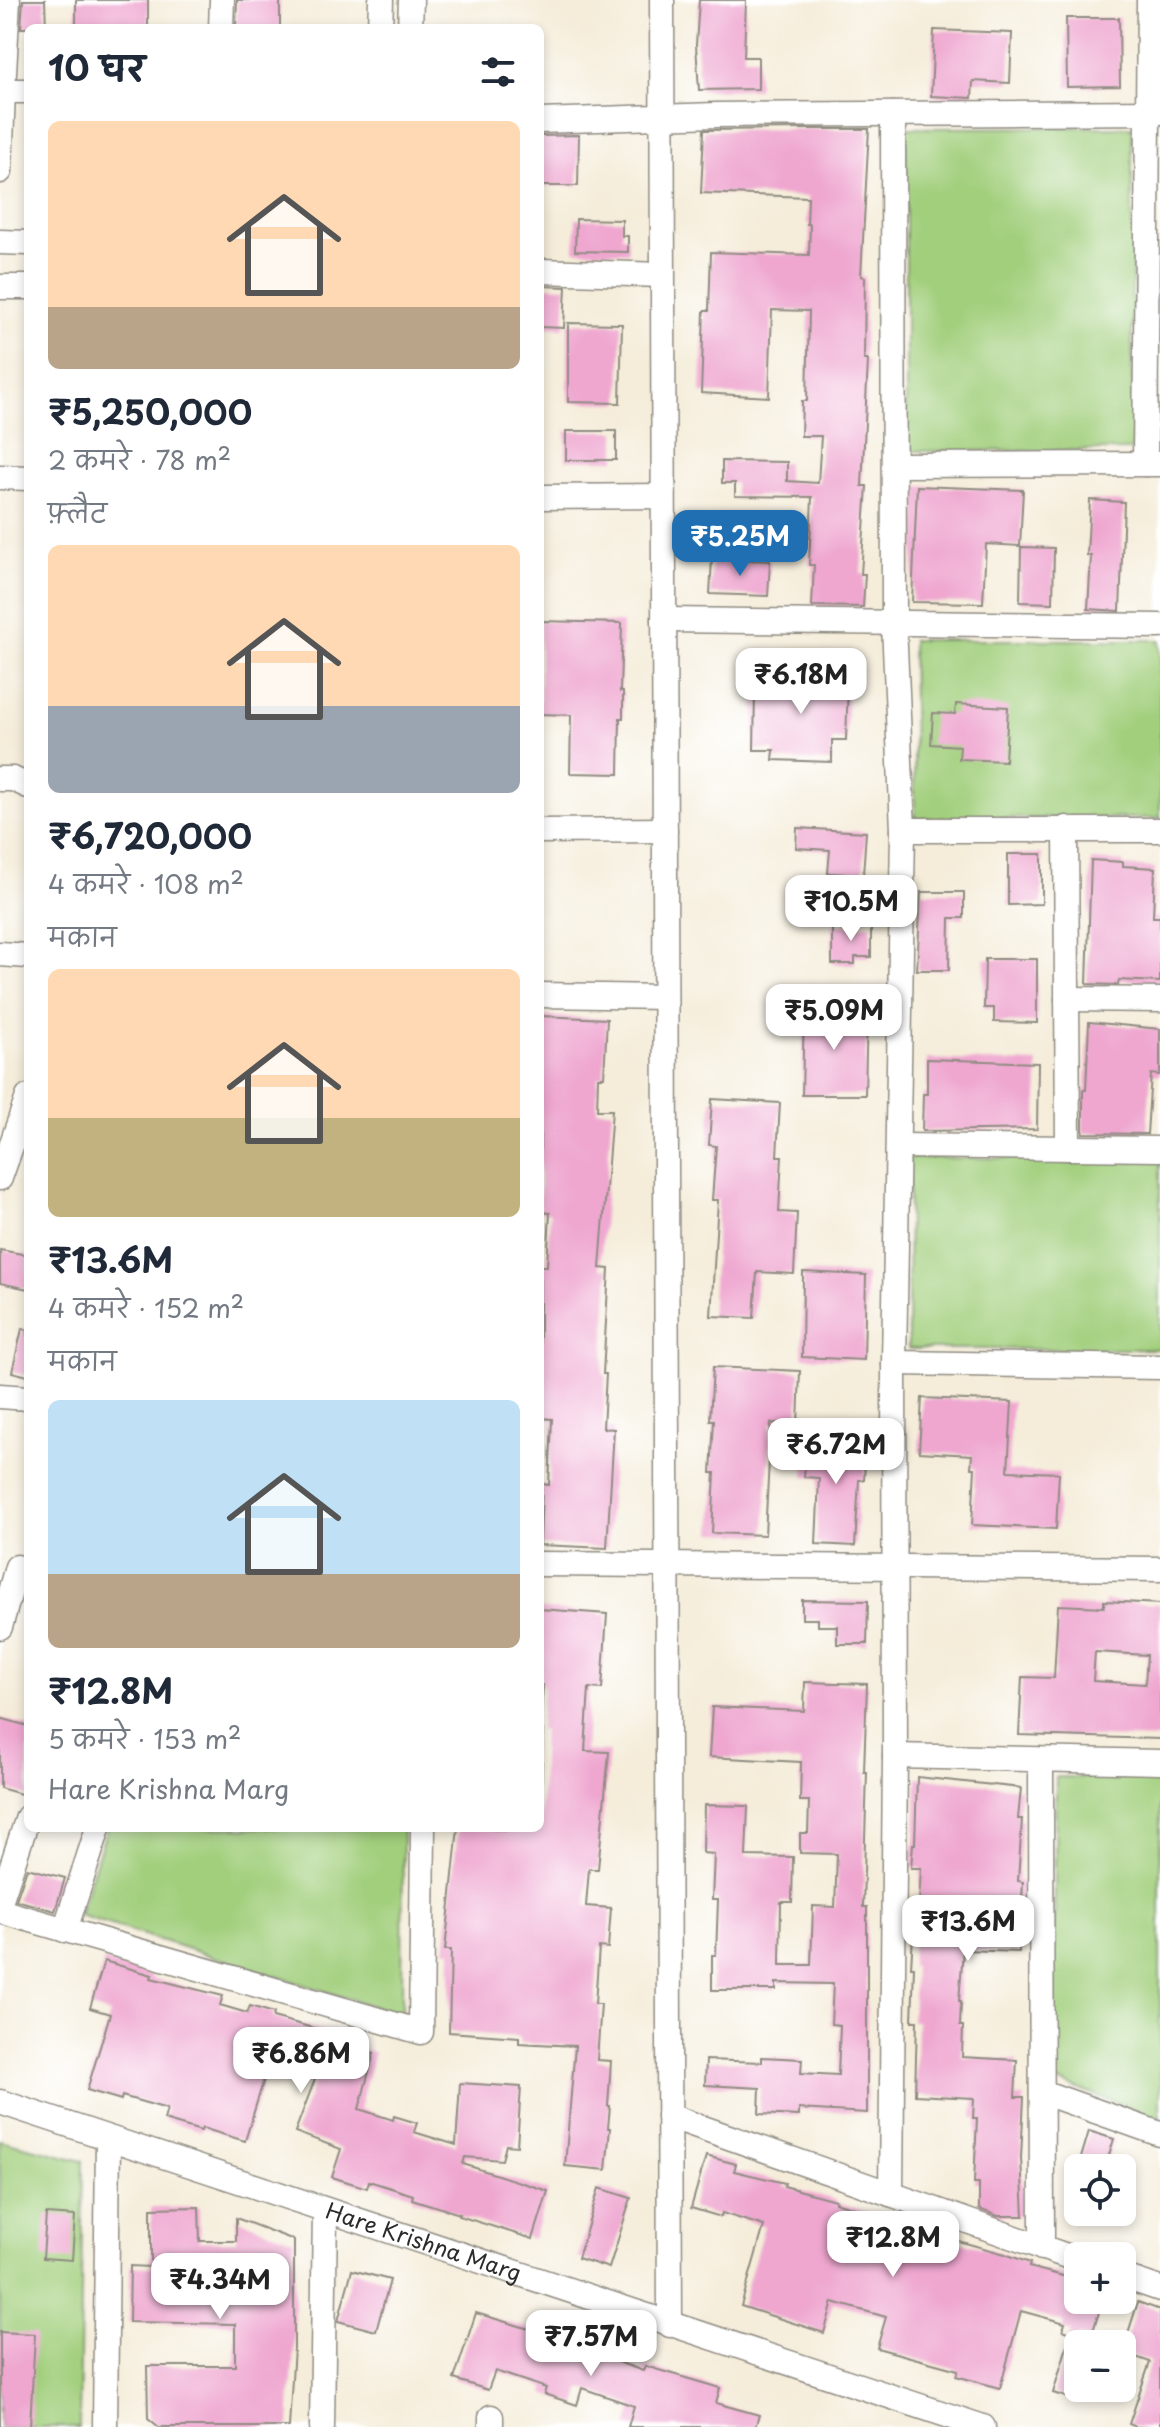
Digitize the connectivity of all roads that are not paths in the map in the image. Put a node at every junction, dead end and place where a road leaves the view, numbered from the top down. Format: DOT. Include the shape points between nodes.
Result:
graph roads {
  1 [pos="8,0"];
  2 [pos="222,0"];
  3 [pos="381,0"];
  4 [pos="411,0"];
  5 [pos="662,0"];
  6 [pos="1149,0"];
  7 [pos="221,24"];
  8 [pos="380,24"];
  9 [pos="410,24"];
  10 [pos="3,91"];
  11 [pos="24,91"];
  12 [pos="1154,112"];
  13 [pos="893,114"];
  14 [pos="662,118"];
  15 [pos="544,121"];
  16 [pos="0,171"];
  17 [pos="0,242"];
  18 [pos="24,243"];
  19 [pos="544,271"];
  20 [pos="662,275"];
  21 [pos="0,287"];
  22 [pos="24,287"];
  23 [pos="1153,464"];
  24 [pos="894,465"];
  25 [pos="0,477"];
  26 [pos="24,478"];
  27 [pos="663,496"];
  28 [pos="544,497"];
  29 [pos="664,620"];
  30 [pos="894,624"];
  31 [pos="1160,626"];
  32 [pos="0,779"];
  33 [pos="24,784"];
  34 [pos="1066,828"];
  35 [pos="665,830"];
  36 [pos="903,830"];
  37 [pos="1160,830"];
  38 [pos="544,831"];
  39 [pos="0,954"];
  40 [pos="24,956"];
  41 [pos="544,995"];
  42 [pos="665,997"];
  43 [pos="1067,999"];
  44 [pos="1160,1000"];
  45 [pos="24,1109"];
  46 [pos="900,1146"];
  47 [pos="1068,1148"];
  48 [pos="1160,1149"];
  49 [pos="0,1178"];
  50 [pos="894,1363"];
  51 [pos="1160,1367"];
  52 [pos="0,1396"];
  53 [pos="24,1398"];
  54 [pos="667,1563"];
  55 [pos="544,1564"];
  56 [pos="15,1567"];
  57 [pos="896,1567"];
  58 [pos="1160,1569"];
  59 [pos="0,1627"];
  60 [pos="895,1756"];
  61 [pos="1041,1760"];
  62 [pos="1160,1762"];
  63 [pos="24,1829"];
  64 [pos="97,1832"];
  65 [pos="423,1832"];
  66 [pos="0,1902"];
  67 [pos="0,1911"];
  68 [pos="65,1930"];
  69 [pos="1042,2092"];
  70 [pos="0,2102"];
  71 [pos="669,2116"];
  72 [pos="1160,2134"];
  73 [pos="108,2138"];
  74 [pos="891,2194"];
  75 [pos="325,2210"];
  76 [pos="1042,2248"];
  77 [pos="1064,2255"];
  78 [pos="1136,2281"];
  79 [pos="1160,2289"];
  80 [pos="670,2325"];
  81 [pos="922,2417"];
  82 [pos="105,2427"];
  83 [pos="322,2427"];
  84 [pos="983,2427"];
  1 -- 10 [label="street"];
  2 -- 7 [label="street"];
  3 -- 8 [label="street"];
  4 -- 9 [label="street"];
  5 -- 14 [label="street"];
  6 -- 12 [label="street"];
  10 -- 11 [label="street"];
  10 -- 16 [label="street"];
  12 -- 13 [label="street"];
  12 -- 23 [label="street"];
  13 -- 14 [label="street"];
  13 -- 24 [label="street"];
  14 -- 15 [label="street"];
  14 -- 20 [label="street"];
  17 -- 18 [label="street"];
  19 -- 20 [label="street"];
  20 -- 27 [label="street"];
  21 -- 22 [label="street"];
  23 -- 24 [label="street"];
  24 -- 30 [label="street"];
  25 -- 26 [label="street"];
  27 -- 28 [label="street"];
  27 -- 29 [label="street"];
  29 -- 30 [label="street"];
  29 -- 35 [label="street"];
  30 -- 31 [label="street"];
  30 -- 36 [label="street"];
  32 -- 33 [label="street"];
  34 -- 36 [label="street"];
  34 -- 37 [label="street"];
  34 -- 43 [label="street"];
  35 -- 38 [label="street"];
  35 -- 42 [label="street"];
  36 -- 46 [label="street"];
  39 -- 40 [label="street"];
  41 -- 42 [label="street"];
  42 -- 54 [label="street"];
  43 -- 44 [label="street"];
  43 -- 47 [label="street"];
  45 -- 49 [label="street"];
  46 -- 47 [label="street"];
  46 -- 50 [label="street"];
  47 -- 48 [label="street"];
  50 -- 51 [label="street"];
  50 -- 57 [label="street"];
  52 -- 53 [label="street"];
  54 -- 55 [label="street"];
  54 -- 57 [label="street"];
  54 -- 71 [label="street"];
  56 -- 59 [label="street"];
  57 -- 58 [label="street"];
  57 -- 60 [label="street"];
  60 -- 61 [label="street"];
  60 -- 74 [label="street"];
  61 -- 62 [label="street"];
  61 -- 69 [label="street"];
  63 -- 66 [label="street"];
  64 -- 68 [label="street"];
  65 -- 68 [label="street" via="421,2032"];
  67 -- 68 [label="street"];
  69 -- 72 [label="street"];
  69 -- 76 [label="street"];
  70 -- 73 [label="street, Hare Krishna Marg"];
  71 -- 74 [label="street"];
  71 -- 80 [label="street"];
  73 -- 75 [label="street, Hare Krishna Marg"];
  73 -- 82 [label="street"];
  74 -- 76 [label="street"];
  75 -- 80 [label="street, Hare Krishna Marg"];
  75 -- 83 [label="street"];
  76 -- 77 [label="street"];
  78 -- 79 [label="street"];
  80 -- 81 [label="street, Hare Krishna Marg"];
  81 -- 84 [label="street, Hare Krishna Marg"];
}
